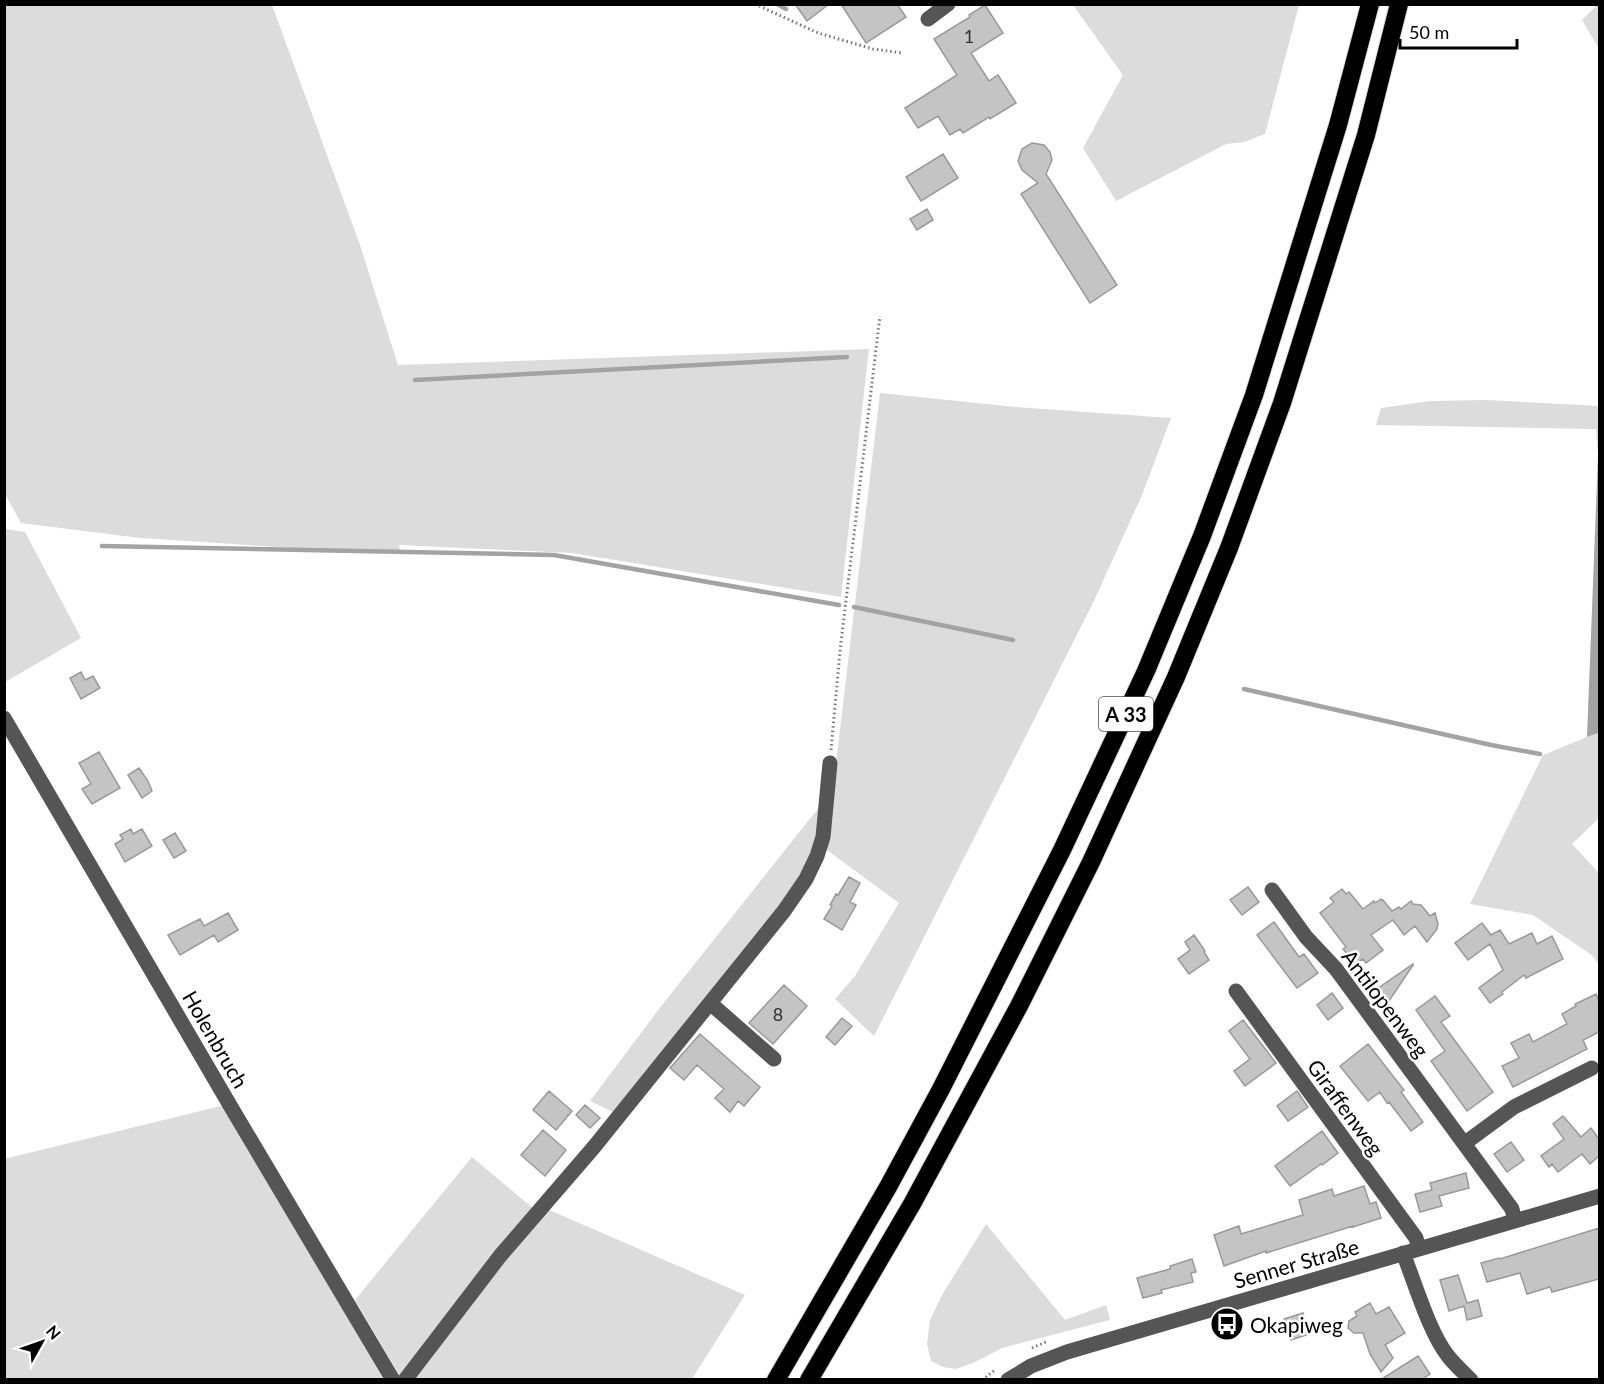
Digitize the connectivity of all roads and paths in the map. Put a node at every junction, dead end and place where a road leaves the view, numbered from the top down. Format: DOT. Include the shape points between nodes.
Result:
graph roads {
  1 [pos="755,4"];
  2 [pos="948,4"];
  3 [pos="1370,4"];
  4 [pos="1399,4"];
  5 [pos="928,19"];
  6 [pos="903,53"];
  7 [pos="880,316"];
  8 [pos="4,718"];
  9 [pos="830,763"];
  10 [pos="1272,890"];
  11 [pos="1236,991"];
  12 [pos="710,1003"];
  13 [pos="774,1059"];
  14 [pos="1592,1068"];
  15 [pos="1465,1143"];
  16 [pos="1599,1196"];
  17 [pos="1515,1221"];
  18 [pos="1419,1249"];
  19 [pos="1403,1253"];
  20 [pos="393,1380"];
  21 [pos="405,1380"];
  22 [pos="776,1380"];
  23 [pos="809,1380"];
  24 [pos="1008,1380"];
  25 [pos="1471,1380"];
  1 -- 6 [label="path" via="818,33"];
  2 -- 5 [label="street"];
  3 -- 22 [label="highway, A 33" via="1338,125 1254,395 1146,671 1062,850 942,1089"];
  4 -- 23 [label="highway, A 33" via="1366,135 1282,403 1176,677 1019,1006 912,1204"];
  7 -- 9 [label="path"];
  8 -- 20 [label="street, Holenbruch"];
  9 -- 12 [label="street" via="823,837 806,879"];
  10 -- 15 [label="street, Antilopenweg"];
  11 -- 18 [label="street, Giraffenweg" via="1416,1238"];
  12 -- 13 [label="street"];
  12 -- 21 [label="street" via="500,1256"];
  14 -- 15 [label="street" via="1514,1107"];
  15 -- 17 [label="street, Antilopenweg" via="1512,1209"];
  16 -- 17 [label="street, Senner Straße"];
  17 -- 18 [label="street, Senner Straße"];
  18 -- 19 [label="street, Senner Straße"];
  19 -- 24 [label="street, Senner Straße" via="1067,1352"];
  19 -- 25 [label="street" via="1440,1345"];
}
